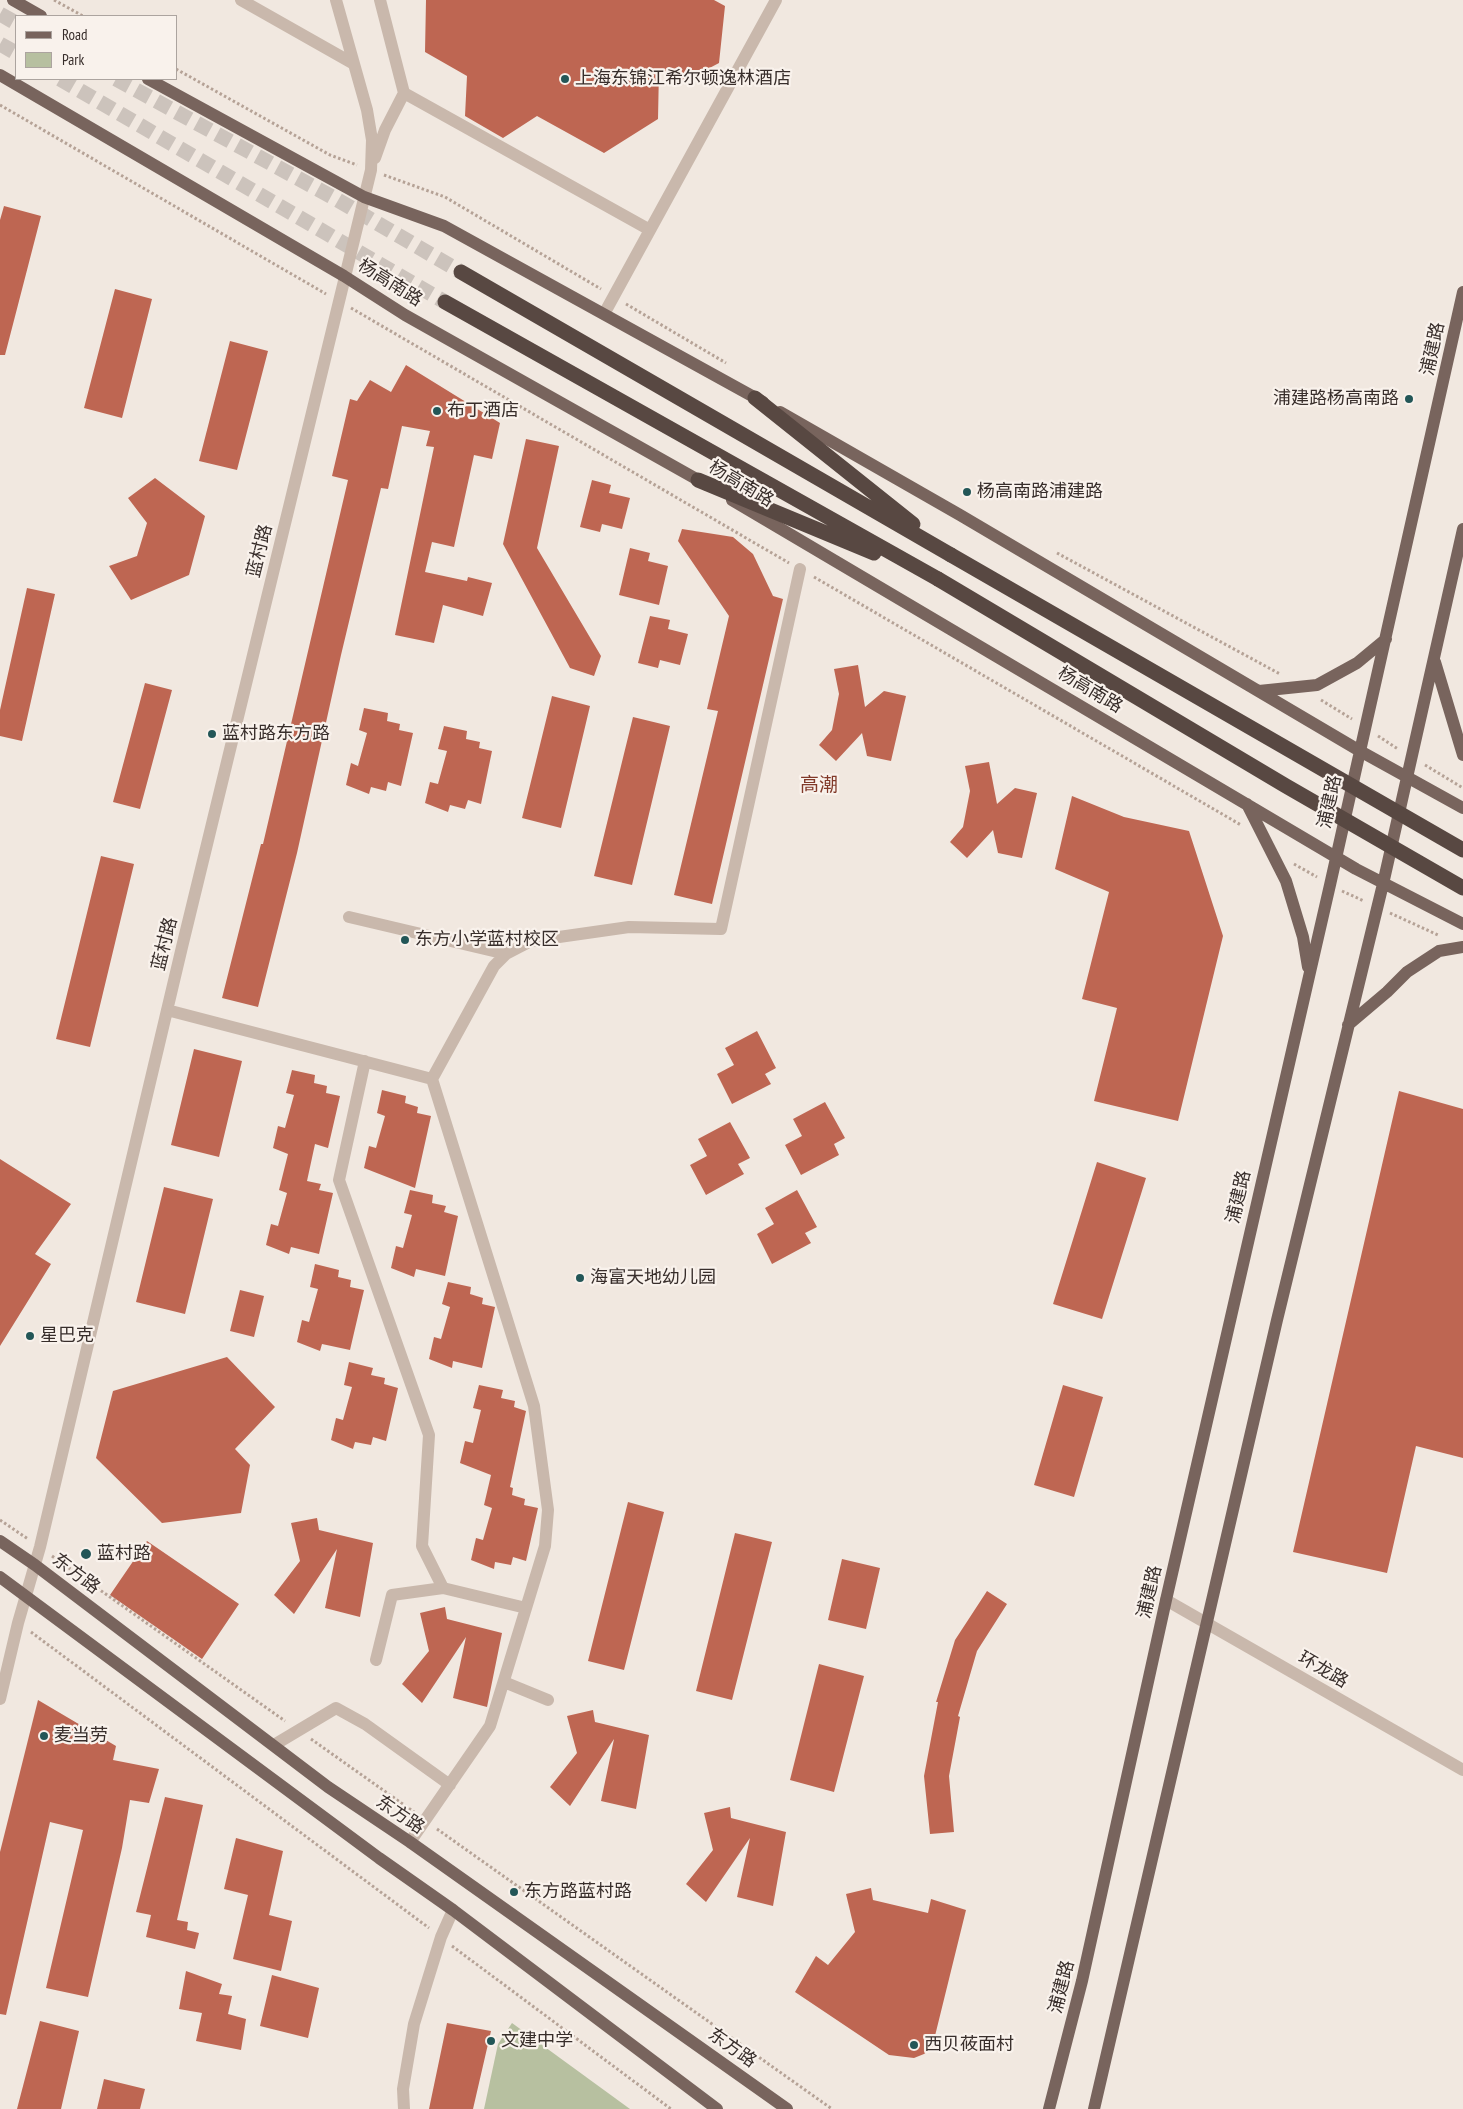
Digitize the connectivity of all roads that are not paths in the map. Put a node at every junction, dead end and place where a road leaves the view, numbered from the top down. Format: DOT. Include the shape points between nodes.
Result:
graph roads {
  1 [pos="13,0"];
  2 [pos="240,0"];
  3 [pos="336,0"];
  4 [pos="380,0"];
  5 [pos="776,0"];
  6 [pos="39,15"];
  7 [pos="354,64"];
  8 [pos="0,75"];
  9 [pos="150,80"];
  10 [pos="404,93"];
  11 [pos="371,170"];
  12 [pos="364,197"];
  13 [pos="650,230"];
  14 [pos="461,272"];
  15 [pos="344,276"];
  16 [pos="1463,292"];
  17 [pos="445,302"];
  18 [pos="604,314"];
  19 [pos="756,398"];
  20 [pos="698,480"];
  21 [pos="1463,529"];
  22 [pos="951,554"];
  23 [pos="800,569"];
  24 [pos="938,579"];
  25 [pos="1386,639"];
  26 [pos="1434,658"];
  27 [pos="1258,691"];
  28 [pos="1360,751"];
  29 [pos="1463,755"];
  30 [pos="1408,776"];
  31 [pos="1247,804"];
  32 [pos="1463,808"];
  33 [pos="1463,850"];
  34 [pos="1336,857"];
  35 [pos="1383,884"];
  36 [pos="1463,888"];
  37 [pos="349,917"];
  38 [pos="1463,924"];
  39 [pos="1463,948"];
  40 [pos="506,954"];
  41 [pos="1309,974"];
  42 [pos="167,1010"];
  43 [pos="1348,1025"];
  44 [pos="365,1061"];
  45 [pos="432,1079"];
  46 [pos="0,1541"];
  47 [pos="35,1565"];
  48 [pos="0,1577"];
  49 [pos="443,1588"];
  50 [pos="26,1596"];
  51 [pos="1166,1600"];
  52 [pos="526,1608"];
  53 [pos="1207,1623"];
  54 [pos="376,1660"];
  55 [pos="504,1682"];
  56 [pos="0,1699"];
  57 [pos="548,1700"];
  58 [pos="274,1745"];
  59 [pos="1463,1770"];
  60 [pos="450,1785"];
  61 [pos="410,1842"];
  62 [pos="453,1910"];
  63 [pos="404,2109"];
  64 [pos="717,2109"];
  65 [pos="788,2109"];
  66 [pos="1049,2109"];
  67 [pos="1094,2109"];
  1 -- 6 [label="main road"];
  2 -- 7 [label="street"];
  3 -- 7 [label="street"];
  4 -- 10 [label="street"];
  5 -- 13 [label="street"];
  7 -- 11 [label="street" via="372,140"];
  8 -- 15 [label="main road, 杨高南路"];
  9 -- 12 [label="main road"];
  10 -- 11 [label="street" via="385,130"];
  10 -- 13 [label="street"];
  11 -- 12 [label="street, 蓝村路"];
  12 -- 15 [label="street, 蓝村路"];
  12 -- 18 [label="main road" via="444,226"];
  13 -- 18 [label="street"];
  14 -- 22 [label="highway"];
  15 -- 20 [label="main road, 杨高南路" via="405,315"];
  15 -- 42 [label="street, 蓝村路"];
  16 -- 25 [label="main road, 浦建路"];
  17 -- 24 [label="highway, 杨高南路"];
  18 -- 19 [label="main road"];
  19 -- 22 [label="highway"];
  19 -- 27 [label="main road"];
  20 -- 24 [label="highway"];
  20 -- 31 [label="main road, 杨高南路"];
  21 -- 26 [label="main road"];
  22 -- 33 [label="highway, bridge"];
  23 -- 40 [label="street" via="721,929 629,927 531,941"];
  24 -- 36 [label="highway, 杨高南路, bridge"];
  25 -- 27 [label="main road" via="1357,663 1317,685"];
  25 -- 28 [label="main road, 浦建路"];
  26 -- 29 [label="main road"];
  26 -- 30 [label="main road"];
  27 -- 28 [label="main road"];
  28 -- 30 [label="main road"];
  28 -- 34 [label="main road, 浦建路"];
  30 -- 32 [label="main road"];
  30 -- 35 [label="main road"];
  31 -- 34 [label="main road, 杨高南路"];
  31 -- 41 [label="main road" via="1286,880 1303,937"];
  34 -- 35 [label="main road, 杨高南路"];
  34 -- 41 [label="main road, 浦建路"];
  35 -- 38 [label="main road, 杨高南路"];
  35 -- 43 [label="main road"];
  37 -- 40 [label="street"];
  39 -- 43 [label="main road" via="1439,951 1407,972"];
  40 -- 45 [label="street" via="494,966"];
  41 -- 51 [label="main road, 浦建路"];
  42 -- 44 [label="street"];
  42 -- 47 [label="street, 蓝村路"];
  43 -- 53 [label="main road"];
  44 -- 45 [label="street"];
  44 -- 49 [label="street" via="339,1180 429,1435 422,1546"];
  45 -- 52 [label="street" via="534,1406 548,1510 545,1546"];
  46 -- 47 [label="main road, 东方路"];
  47 -- 50 [label="street, 蓝村路"];
  47 -- 58 [label="main road, 东方路"];
  48 -- 50 [label="main road"];
  49 -- 52 [label="street"];
  49 -- 54 [label="street" via="392,1596"];
  50 -- 56 [label="street, 蓝村路"];
  50 -- 62 [label="main road"];
  51 -- 53 [label="street, 环龙路"];
  51 -- 66 [label="main road, 浦建路" via="1082,1981"];
  52 -- 55 [label="street"];
  53 -- 59 [label="street, 环龙路"];
  53 -- 67 [label="main road"];
  55 -- 57 [label="street"];
  55 -- 60 [label="street" via="490,1726"];
  58 -- 60 [label="street" via="336,1708 365,1724"];
  58 -- 61 [label="main road, 东方路" via="328,1787"];
  60 -- 61 [label="street"];
  61 -- 65 [label="main road, 东方路"];
  62 -- 63 [label="street" via="441,1937 414,2024"];
  62 -- 64 [label="main road"];
}
